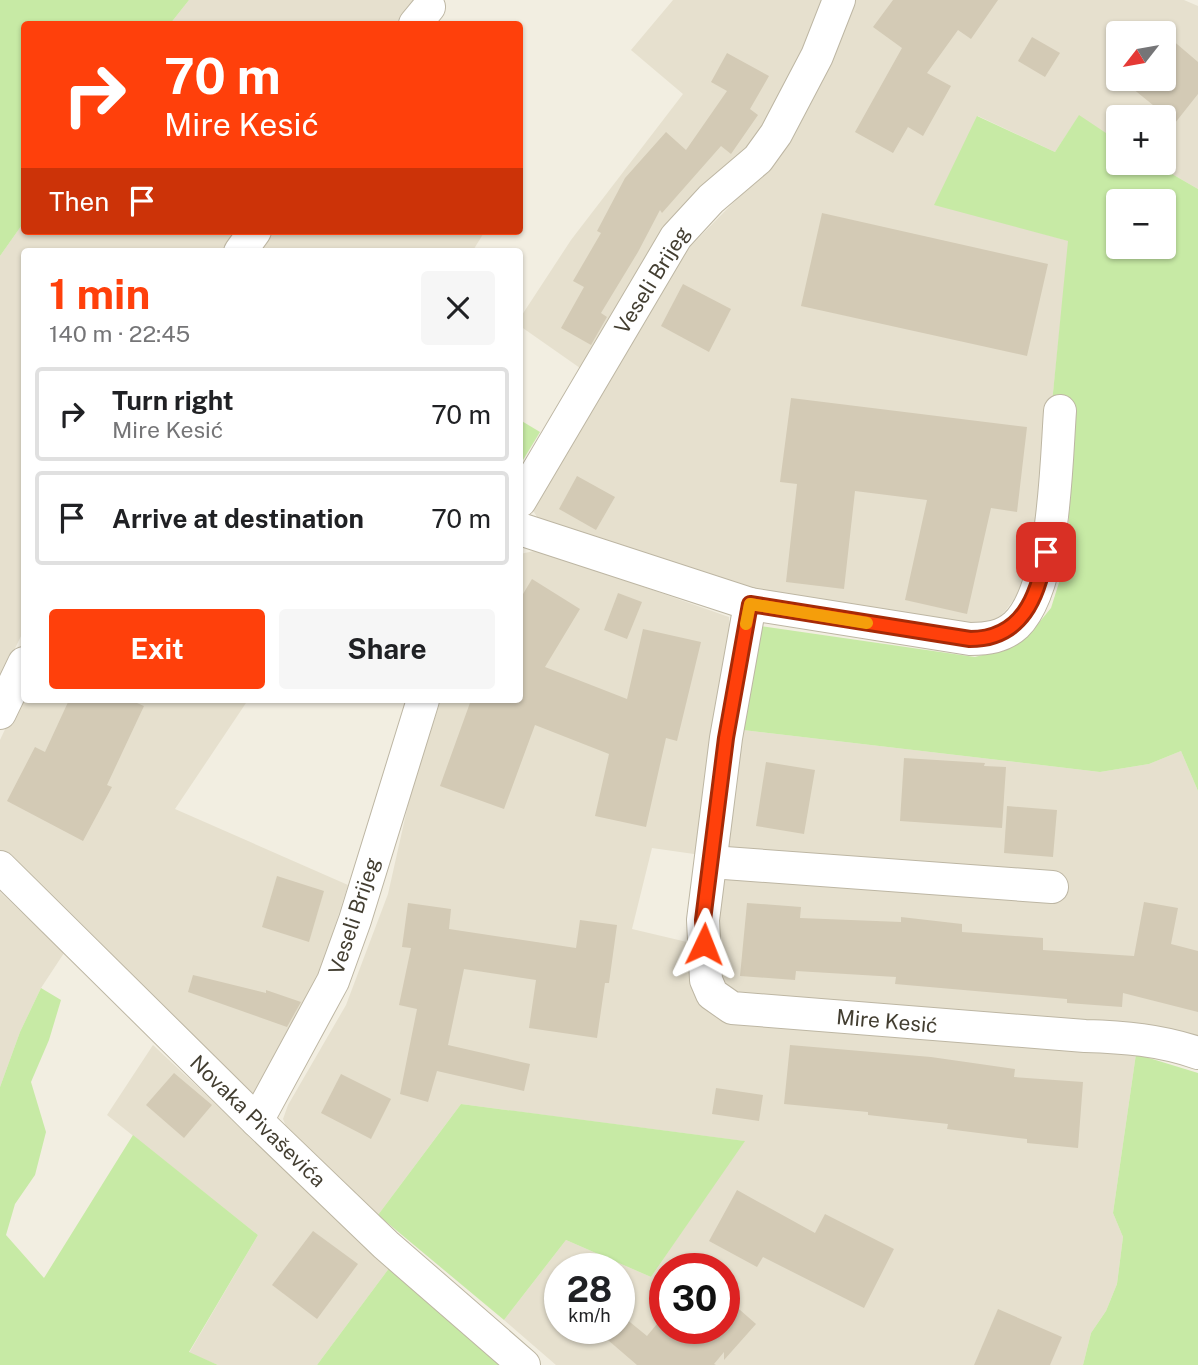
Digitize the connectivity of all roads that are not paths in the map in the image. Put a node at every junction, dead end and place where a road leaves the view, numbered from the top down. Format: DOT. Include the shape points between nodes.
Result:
graph roads {
  1 [pos="839,0"];
  2 [pos="1060,411"];
  3 [pos="523,496"];
  4 [pos="523,530"];
  5 [pos="750,604"];
  6 [pos="21,669"];
  7 [pos="422,703"];
  8 [pos="0,713"];
  9 [pos="711,862"];
  10 [pos="0,867"];
  11 [pos="1052,887"];
  12 [pos="1198,1053"];
  13 [pos="257,1121"];
  14 [pos="524,1365"];
  1 -- 3 [label="street, Veseli Brijeg" via="817,56 776,134 758,159 711,198 676,237"];
  2 -- 5 [label="street" via="1042,576 1016,625 1000,635 970,639"];
  4 -- 5 [label="street"];
  5 -- 9 [label="street, Mire Kesić" via="726,738"];
  6 -- 8 [label="street"];
  7 -- 13 [label="street, Veseli Brijeg" via="332,981"];
  9 -- 11 [label="street"];
  9 -- 12 [label="street, Mire Kesić" via="703,920 704,968 712,994 732,1008 1130,1038"];
  10 -- 13 [label="street, Novaka Pivaševića"];
  13 -- 14 [label="street, Novaka Pivaševića" via="386,1245"];
}
